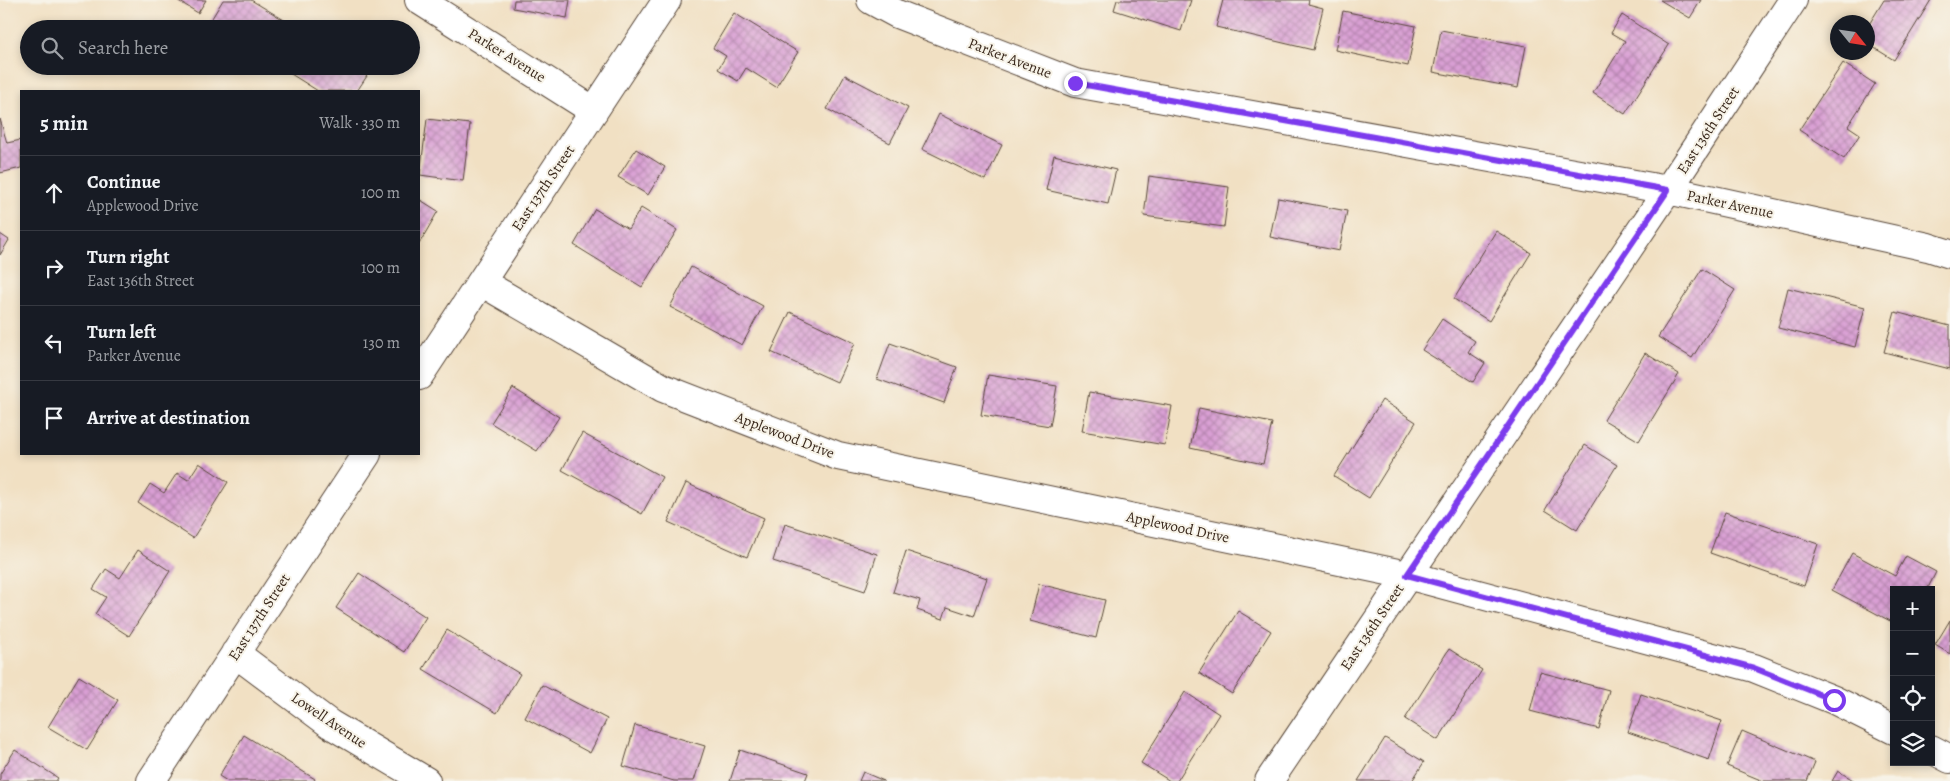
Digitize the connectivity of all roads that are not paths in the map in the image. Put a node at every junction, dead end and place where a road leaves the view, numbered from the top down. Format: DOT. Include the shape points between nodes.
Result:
graph roads {
  1 [pos="420,0"];
  2 [pos="667,0"];
  3 [pos="871,0"];
  4 [pos="1793,0"];
  5 [pos="594,110"];
  6 [pos="1668,190"];
  7 [pos="1950,254"];
  8 [pos="481,282"];
  9 [pos="420,374"];
  10 [pos="366,455"];
  11 [pos="1407,575"];
  12 [pos="235,653"];
  13 [pos="1890,728"];
  14 [pos="1935,751"];
  15 [pos="1950,759"];
  16 [pos="150,781"];
  17 [pos="426,781"];
  18 [pos="1269,781"];
  1 -- 5 [label="street, Parker Avenue"];
  2 -- 5 [label="street, East 137th Street"];
  3 -- 6 [label="street, Parker Avenue" via="897,14 1075,83"];
  4 -- 6 [label="street, East 136th Street"];
  5 -- 8 [label="street, East 137th Street"];
  6 -- 7 [label="street, Parker Avenue"];
  6 -- 11 [label="street, East 136th Street"];
  8 -- 9 [label="street, East 137th Street"];
  8 -- 11 [label="street, Applewood Drive" via="663,388 838,456"];
  10 -- 12 [label="street, East 137th Street"];
  11 -- 13 [label="street, Applewood Drive" via="1754,668 1834,700"];
  11 -- 18 [label="street, East 136th Street"];
  12 -- 16 [label="street, East 137th Street"];
  12 -- 17 [label="street, Lowell Avenue" via="330,724"];
  14 -- 15 [label="street"];
}
